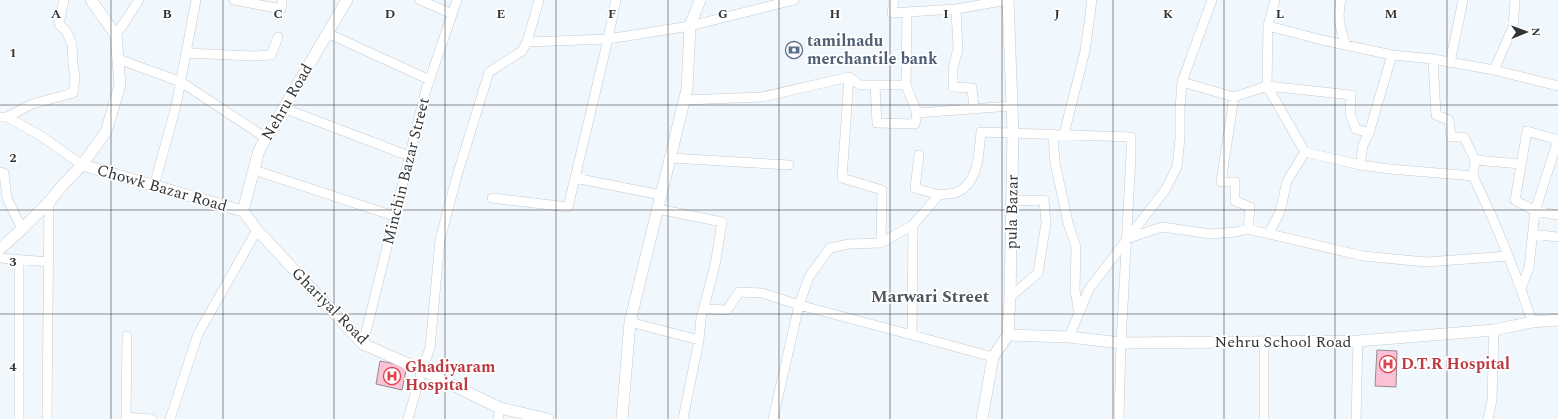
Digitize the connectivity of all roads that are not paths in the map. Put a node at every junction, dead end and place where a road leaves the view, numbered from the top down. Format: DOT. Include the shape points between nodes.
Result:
graph roads {
  1 [pos="64,0"];
  2 [pos="91,0"];
  3 [pos="139,0"];
  4 [pos="196,0"];
  5 [pos="234,0"];
  6 [pos="282,0"];
  7 [pos="347,0"];
  8 [pos="420,0"];
  9 [pos="457,0"];
  10 [pos="539,0"];
  11 [pos="616,0"];
  12 [pos="700,0"];
  13 [pos="794,0"];
  14 [pos="894,0"];
  15 [pos="1008,0"];
  16 [pos="1092,0"];
  17 [pos="1212,0"];
  18 [pos="1276,0"];
  19 [pos="1341,0"];
  20 [pos="1463,0"];
  21 [pos="1515,0"];
  22 [pos="956,9"];
  23 [pos="907,12"];
  24 [pos="452,14"];
  25 [pos="690,26"];
  26 [pos="1268,26"];
  27 [pos="327,33"];
  28 [pos="116,35"];
  29 [pos="278,37"];
  30 [pos="608,38"];
  31 [pos="527,42"];
  32 [pos="1346,45"];
  33 [pos="186,53"];
  34 [pos="1392,55"];
  35 [pos="118,59"];
  36 [pos="1433,59"];
  37 [pos="1450,63"];
  38 [pos="1494,70"];
  39 [pos="849,77"];
  40 [pos="430,80"];
  41 [pos="181,82"];
  42 [pos="1182,82"];
  43 [pos="875,85"];
  44 [pos="906,85"];
  45 [pos="1267,86"];
  46 [pos="1558,86"];
  47 [pos="1234,97"];
  48 [pos="684,100"];
  49 [pos="1011,106"];
  50 [pos="283,108"];
  51 [pos="974,109"];
  52 [pos="917,113"];
  53 [pos="4,117"];
  54 [pos="1013,132"];
  55 [pos="1369,133"];
  56 [pos="1053,134"];
  57 [pos="1064,134"];
  58 [pos="266,138"];
  59 [pos="1558,140"];
  60 [pos="1305,152"];
  61 [pos="919,155"];
  62 [pos="409,156"];
  63 [pos="671,158"];
  64 [pos="1475,160"];
  65 [pos="82,164"];
  66 [pos="1521,164"];
  67 [pos="789,165"];
  68 [pos="1360,165"];
  69 [pos="254,170"];
  70 [pos="0,172"];
  71 [pos="1473,176"];
  72 [pos="575,178"];
  73 [pos="154,186"];
  74 [pos="661,195"];
  75 [pos="939,195"];
  76 [pos="492,198"];
  77 [pos="1012,201"];
  78 [pos="49,202"];
  79 [pos="658,209"];
  80 [pos="242,211"];
  81 [pos="1535,211"];
  82 [pos="1558,215"];
  83 [pos="394,216"];
  84 [pos="914,225"];
  85 [pos="22,229"];
  86 [pos="1248,229"];
  87 [pos="257,230"];
  88 [pos="1269,233"];
  89 [pos="1532,234"];
  90 [pos="1558,237"];
  91 [pos="1126,239"];
  92 [pos="881,243"];
  93 [pos="0,249"];
  94 [pos="1508,256"];
  95 [pos="19,261"];
  96 [pos="48,262"];
  97 [pos="1521,288"];
  98 [pos="1010,297"];
  99 [pos="799,305"];
  100 [pos="704,309"];
  101 [pos="1079,313"];
  102 [pos="1558,320"];
  103 [pos="630,322"];
  104 [pos="1532,322"];
  105 [pos="1494,330"];
  106 [pos="912,335"];
  107 [pos="1008,335"];
  108 [pos="127,336"];
  109 [pos="1069,337"];
  110 [pos="700,340"];
  111 [pos="1358,341"];
  112 [pos="1121,342"];
  113 [pos="1264,342"];
  114 [pos="363,344"];
  115 [pos="993,357"];
  116 [pos="422,370"];
  117 [pos="499,414"];
  118 [pos="126,418"];
  119 [pos="19,419"];
  120 [pos="47,419"];
  121 [pos="152,419"];
  122 [pos="170,419"];
  123 [pos="408,419"];
  124 [pos="548,419"];
  125 [pos="622,419"];
  126 [pos="683,419"];
  127 [pos="773,419"];
  128 [pos="982,419"];
  129 [pos="1119,419"];
  130 [pos="1264,419"];
  131 [pos="1356,419"];
  132 [pos="1488,419"];
  1 -- 53 [label="street" via="59,24 66,31 72,44 76,77 73,93 32,104"];
  2 -- 28 [label="street"];
  3 -- 28 [label="street"];
  4 -- 33 [label="street"];
  5 -- 6 [label="street" via="281,9"];
  7 -- 27 [label="street, Nehru Road"];
  8 -- 24 [label="street"];
  9 -- 24 [label="street, Minchin Bazar Street"];
  10 -- 31 [label="street"];
  11 -- 30 [label="street"];
  12 -- 25 [label="street"];
  13 -- 25 [label="street"];
  14 -- 23 [label="street" via="892,13"];
  15 -- 22 [label="street"];
  15 -- 49 [label="street, pula Bazar"];
  16 -- 57 [label="street" via="1085,51"];
  17 -- 42 [label="street"];
  18 -- 26 [label="street"];
  19 -- 32 [label="street" via="1338,12 1340,31"];
  20 -- 37 [label="street"];
  21 -- 38 [label="street" via="1513,27"];
  22 -- 23 [label="street"];
  22 -- 51 [label="street" via="958,48 953,68 953,87 972,88"];
  23 -- 44 [label="street"];
  24 -- 40 [label="street, Minchin Bazar Street"];
  25 -- 30 [label="street"];
  25 -- 48 [label="street" via="687,89"];
  26 -- 32 [label="street"];
  26 -- 45 [label="street"];
  27 -- 40 [label="street"];
  27 -- 50 [label="street, Nehru Road"];
  28 -- 35 [label="street"];
  29 -- 33 [label="street" via="271,55"];
  30 -- 31 [label="street"];
  30 -- 72 [label="street"];
  31 -- 116 [label="street" via="522,51 489,72 440,240 430,348"];
  32 -- 34 [label="street"];
  33 -- 41 [label="street"];
  34 -- 36 [label="street"];
  34 -- 55 [label="street"];
  35 -- 41 [label="street"];
  35 -- 65 [label="street" via="120,85 106,132"];
  36 -- 37 [label="street"];
  36 -- 64 [label="street" via="1436,115 1449,120 1451,137 1464,137"];
  37 -- 38 [label="street"];
  38 -- 46 [label="street"];
  39 -- 43 [label="street" via="860,85"];
  39 -- 48 [label="street" via="762,97"];
  39 -- 92 [label="street" via="842,178 882,190"];
  40 -- 62 [label="street, Minchin Bazar Street"];
  41 -- 58 [label="street"];
  41 -- 73 [label="street"];
  42 -- 47 [label="street"];
  42 -- 91 [label="street" via="1177,167 1165,190"];
  43 -- 44 [label="street"];
  43 -- 52 [label="street" via="877,123 915,124"];
  44 -- 52 [label="street"];
  45 -- 47 [label="street"];
  45 -- 55 [label="street" via="1351,95 1350,114 1356,128"];
  45 -- 60 [label="street"];
  47 -- 86 [label="street" via="1221,182 1235,182 1236,201 1250,207"];
  48 -- 63 [label="street"];
  49 -- 51 [label="street"];
  49 -- 54 [label="street, pula Bazar"];
  50 -- 58 [label="street, Nehru Road"];
  50 -- 62 [label="street"];
  51 -- 52 [label="street"];
  53 -- 65 [label="street" via="41,136"];
  54 -- 56 [label="street"];
  54 -- 75 [label="street" via="981,132 978,163 969,183 956,193"];
  54 -- 77 [label="street, pula Bazar"];
  55 -- 68 [label="street" via="1363,145"];
  56 -- 57 [label="street"];
  56 -- 101 [label="street" via="1055,163 1076,247 1075,290"];
  57 -- 91 [label="street" via="1130,137"];
  58 -- 69 [label="street, Nehru Road" via="259,150"];
  59 -- 66 [label="street" via="1527,132"];
  59 -- 81 [label="street"];
  60 -- 68 [label="street"];
  60 -- 88 [label="street" via="1288,181 1280,212"];
  61 -- 75 [label="street" via="915,188"];
  62 -- 83 [label="street, Minchin Bazar Street"];
  63 -- 67 [label="street"];
  63 -- 74 [label="street"];
  64 -- 66 [label="street"];
  64 -- 71 [label="street"];
  65 -- 73 [label="street, Chowk Bazar Road"];
  65 -- 78 [label="street"];
  66 -- 81 [label="street" via="1515,200"];
  68 -- 71 [label="street"];
  69 -- 80 [label="street, Nehru Road"];
  69 -- 83 [label="street"];
  70 -- 85 [label="street" via="4,173 7,198"];
  71 -- 94 [label="street"];
  72 -- 74 [label="street"];
  72 -- 76 [label="street" via="568,207"];
  73 -- 80 [label="street, Chowk Bazar Road"];
  74 -- 79 [label="street"];
  75 -- 84 [label="street"];
  77 -- 98 [label="street, pula Bazar"];
  77 -- 98 [label="street" via="1044,200 1046,223 1038,273"];
  78 -- 85 [label="street"];
  78 -- 96 [label="street"];
  79 -- 100 [label="street" via="722,222 715,266"];
  79 -- 103 [label="street"];
  80 -- 87 [label="street, Ghariyal Road"];
  81 -- 82 [label="street"];
  81 -- 89 [label="street"];
  83 -- 114 [label="street, Minchin Bazar Street"];
  84 -- 92 [label="street"];
  84 -- 106 [label="street"];
  85 -- 93 [label="street"];
  86 -- 88 [label="street"];
  86 -- 91 [label="street" via="1211,234 1162,227"];
  87 -- 114 [label="street, Ghariyal Road"];
  87 -- 122 [label="street" via="198,334"];
  88 -- 94 [label="street" via="1363,256 1418,262"];
  89 -- 90 [label="street"];
  89 -- 97 [label="street" via="1529,268"];
  91 -- 101 [label="street" via="1089,289"];
  91 -- 112 [label="street"];
  92 -- 99 [label="street" via="849,244 830,248 809,277"];
  93 -- 95 [label="street"];
  94 -- 97 [label="street"];
  95 -- 96 [label="street"];
  95 -- 119 [label="street"];
  96 -- 120 [label="street"];
  97 -- 104 [label="street"];
  98 -- 107 [label="street, pula Bazar"];
  99 -- 100 [label="street" via="762,293 739,292 727,310"];
  99 -- 106 [label="street"];
  99 -- 127 [label="street"];
  100 -- 110 [label="street"];
  101 -- 109 [label="street"];
  102 -- 104 [label="street, Nehru School Road"];
  103 -- 110 [label="street"];
  103 -- 125 [label="street"];
  104 -- 105 [label="street, Nehru School Road"];
  105 -- 111 [label="street, Nehru School Road"];
  105 -- 132 [label="street" via="1492,400"];
  106 -- 115 [label="street"];
  107 -- 109 [label="street, Nehru School Road"];
  107 -- 115 [label="street"];
  108 -- 118 [label="street"];
  109 -- 112 [label="street, Nehru School Road"];
  110 -- 126 [label="street"];
  111 -- 113 [label="street, Nehru School Road"];
  111 -- 131 [label="street"];
  112 -- 113 [label="street, Nehru School Road"];
  112 -- 129 [label="street"];
  113 -- 130 [label="street"];
  114 -- 116 [label="street, Ghariyal Road"];
  115 -- 128 [label="street"];
  116 -- 117 [label="street, Ghariyal Road"];
  116 -- 123 [label="street"];
  117 -- 124 [label="street, Ghariyal Road"];
  118 -- 121 [label="street"];
}
